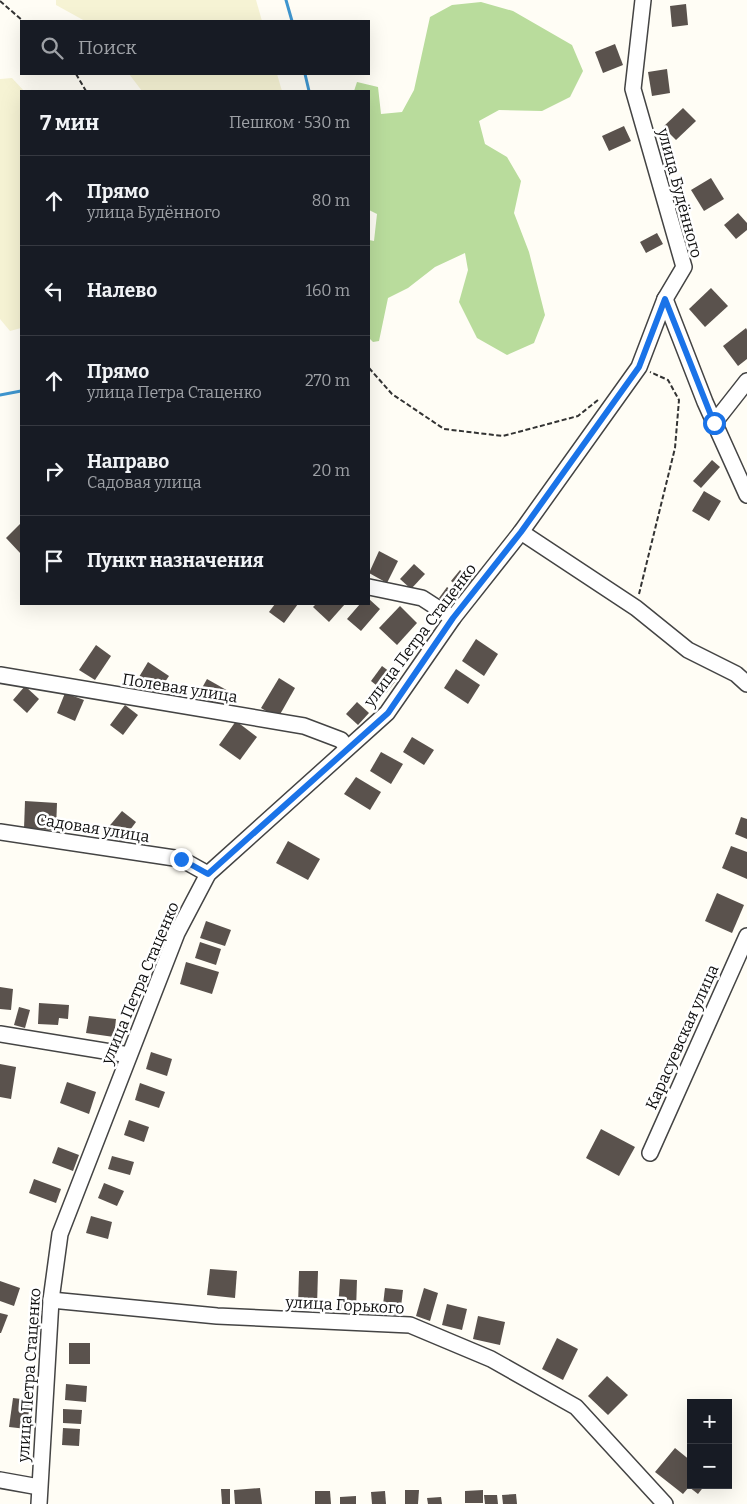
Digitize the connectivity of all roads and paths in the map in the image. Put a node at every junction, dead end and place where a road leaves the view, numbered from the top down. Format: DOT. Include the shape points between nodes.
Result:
graph roads {
  1 [pos="644,0"];
  2 [pos="0,1"];
  3 [pos="22,20"];
  4 [pos="77,75"];
  5 [pos="85,90"];
  6 [pos="665,299"];
  7 [pos="747,382"];
  8 [pos="714,423"];
  9 [pos="747,495"];
  10 [pos="521,532"];
  11 [pos="370,587"];
  12 [pos="453,618"];
  13 [pos="0,675"];
  14 [pos="747,684"];
  15 [pos="347,748"];
  16 [pos="0,832"];
  17 [pos="208,874"];
  18 [pos="747,936"];
  19 [pos="0,1034"];
  20 [pos="129,1054"];
  21 [pos="650,1153"];
  22 [pos="51,1300"];
  23 [pos="0,1480"];
  24 [pos="39,1487"];
  25 [pos="39,1504"];
  26 [pos="665,1504"];
  1 -- 6 [label="street, улица Будённого" via="633,89 684,267"];
  2 -- 3 [label="path"];
  4 -- 5 [label="path"];
  6 -- 8 [label="street"];
  6 -- 10 [label="street, улица Будённого" via="639,367"];
  7 -- 8 [label="street"];
  8 -- 9 [label="street"];
  10 -- 12 [label="street, улица Петра Стаценко"];
  10 -- 14 [label="street" via="636,608 688,650 736,674"];
  11 -- 12 [label="street" via="422,598"];
  12 -- 15 [label="street, улица Петра Стаценко" via="388,713"];
  13 -- 15 [label="street, Полевая улица" via="304,726 341,740"];
  15 -- 17 [label="street, улица Петра Стаценко"];
  16 -- 17 [label="street, Садовая улица" via="181,859"];
  17 -- 20 [label="street, улица Петра Стаценко" via="177,933"];
  18 -- 21 [label="street, Карасуевская улица"];
  19 -- 20 [label="street"];
  20 -- 22 [label="street, улица Петра Стаценко" via="60,1234"];
  22 -- 24 [label="street, улица Петра Стаценко"];
  22 -- 26 [label="street, улица Горького" via="217,1316 410,1325 492,1359 576,1407"];
  23 -- 24 [label="street"];
  24 -- 25 [label="street, улица Петра Стаценко"];
}
